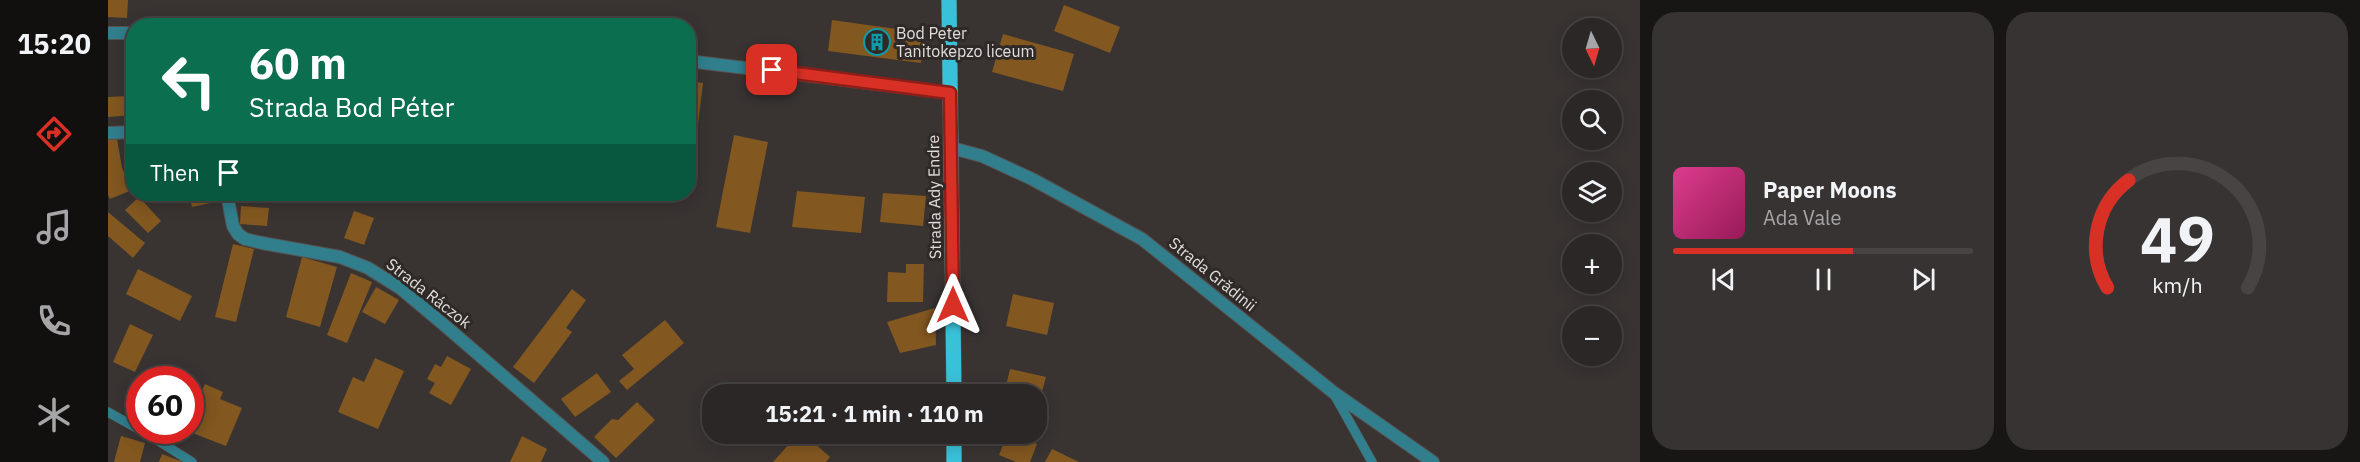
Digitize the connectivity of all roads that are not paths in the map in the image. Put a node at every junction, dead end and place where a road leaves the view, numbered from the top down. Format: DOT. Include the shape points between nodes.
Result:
graph roads {
  1 [pos="949,0"];
  2 [pos="108,33"];
  3 [pos="126,33"];
  4 [pos="696,62"];
  5 [pos="950,93"];
  6 [pos="126,132"];
  7 [pos="108,133"];
  8 [pos="952,148"];
  9 [pos="228,201"];
  10 [pos="954,384"];
  11 [pos="1333,392"];
  12 [pos="108,412"];
  13 [pos="126,422"];
  14 [pos="163,444"];
  15 [pos="954,444"];
  16 [pos="192,462"];
  17 [pos="603,462"];
  18 [pos="954,462"];
  19 [pos="1372,462"];
  20 [pos="1433,462"];
  1 -- 5 [label="main road, Strada Ady Endre"];
  2 -- 3 [label="street"];
  4 -- 5 [label="street"];
  5 -- 8 [label="main road, Strada Ady Endre"];
  6 -- 7 [label="street"];
  8 -- 10 [label="main road, Strada Ady Endre"];
  8 -- 11 [label="street, Strada Grădinii" via="982,156 1032,179 1142,239"];
  9 -- 17 [label="street, Strada Ráczok" via="233,226 245,239 340,257 369,268 400,288"];
  11 -- 19 [label="lane"];
  11 -- 20 [label="street, Strada Grădinii"];
  12 -- 13 [label="lane"];
  14 -- 16 [label="lane"];
  15 -- 18 [label="main road"];
}
